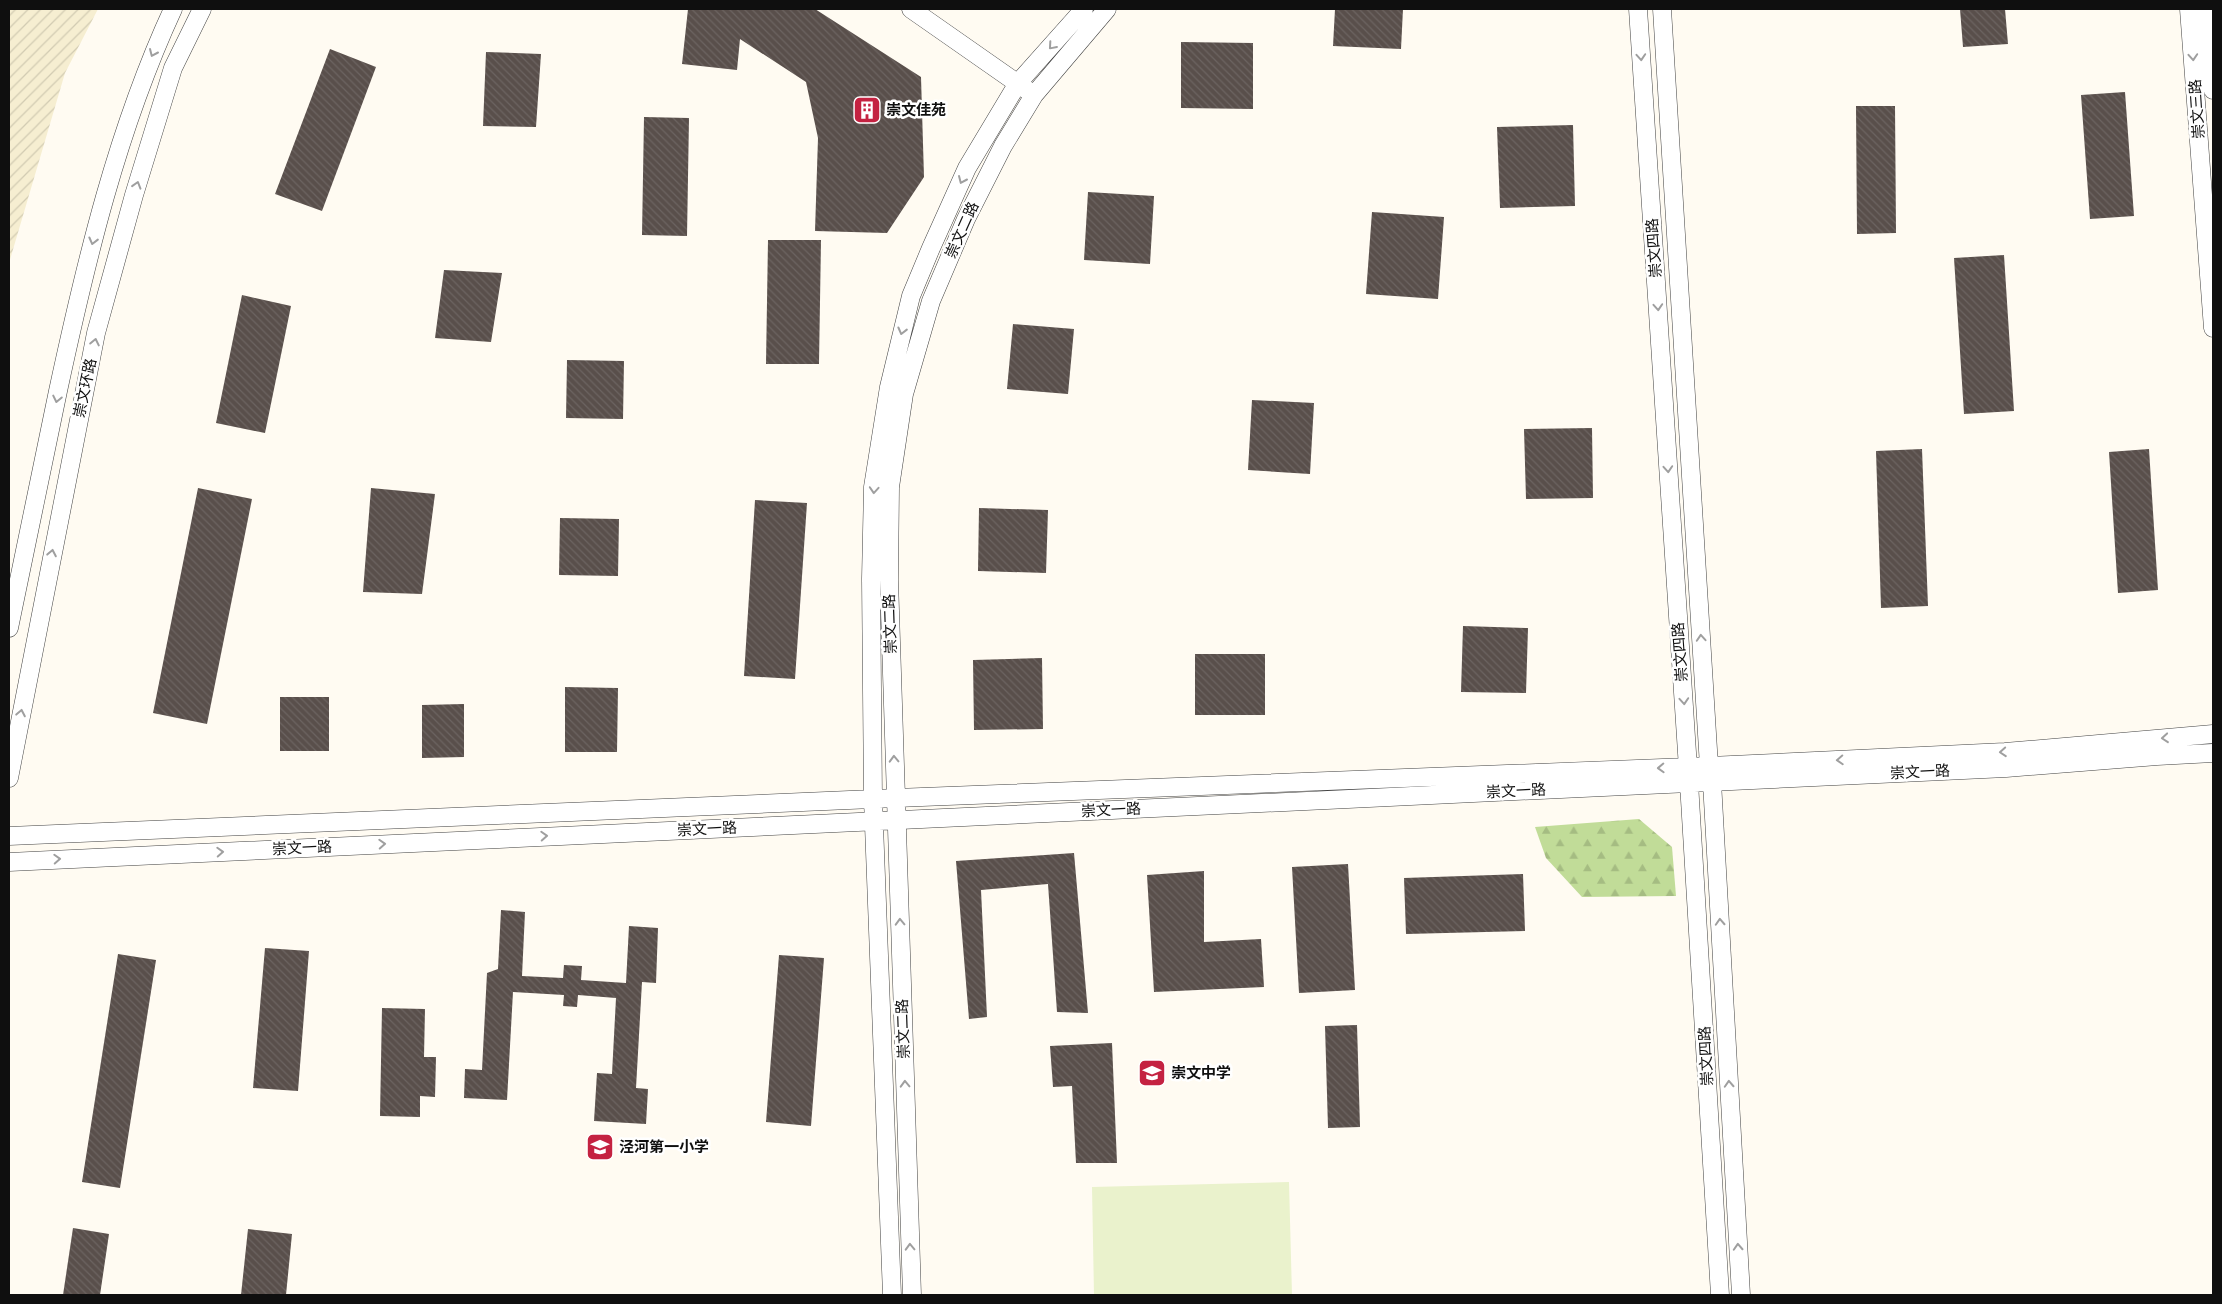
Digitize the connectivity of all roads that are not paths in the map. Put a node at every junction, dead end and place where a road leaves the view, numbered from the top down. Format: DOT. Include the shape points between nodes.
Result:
graph roads {
  1 [pos="173,9"];
  2 [pos="202,9"];
  3 [pos="911,9"];
  4 [pos="1084,9"];
  5 [pos="1108,9"];
  6 [pos="1638,9"];
  7 [pos="1662,9"];
  8 [pos="2189,9"];
  9 [pos="2207,9"];
  10 [pos="1018,83"];
  11 [pos="2213,90"];
  12 [pos="1034,95"];
  13 [pos="2213,328"];
  14 [pos="9,628"];
  15 [pos="2213,734"];
  16 [pos="2213,753"];
  17 [pos="1711,774"];
  18 [pos="1689,775"];
  19 [pos="9,778"];
  20 [pos="896,798"];
  21 [pos="873,799"];
  22 [pos="896,820"];
  23 [pos="874,821"];
  24 [pos="9,836"];
  25 [pos="9,862"];
  26 [pos="892,1295"];
  27 [pos="912,1295"];
  28 [pos="1720,1295"];
  29 [pos="1741,1295"];
  1 -- 14 [label="street, 崇文环路, one-way" via="150,59 107,186 72,329"];
  19 -- 2 [label="street, 崇文环路, one-way" via="96,333 134,195 174,68"];
  3 -- 10 [label="street"];
  4 -- 10 [label="street, 崇文二路, one-way"];
  5 -- 12 [label="street, 崇文二路"];
  6 -- 18 [label="street, 崇文四路, one-way"];
  17 -- 7 [label="street, 崇文四路, one-way"];
  8 -- 13 [label="street, 崇文三路, one-way"];
  9 -- 11 [label="street, 崇文三路"];
  10 -- 12 [label="street"];
  10 -- 21 [label="street, 崇文二路, one-way" via="967,168 931,248 911,296 889,387 873,487"];
  20 -- 12 [label="street, 崇文二路, one-way" via="889,580 890,487 904,394 931,301 966,218 1002,146"];
  15 -- 17 [label="street, 崇文一路, one-way"];
  16 -- 17 [label="street, 崇文一路" via="2006,768"];
  17 -- 18 [label="street, 崇文一路"];
  29 -- 17 [label="street, 崇文四路, one-way"];
  18 -- 20 [label="street, 崇文一路, one-way"];
  18 -- 22 [label="street, 崇文一路"];
  18 -- 28 [label="street, 崇文四路"];
  20 -- 21 [label="street, 崇文一路"];
  20 -- 22 [label="street, 崇文二路"];
  21 -- 23 [label="street, 崇文二路"];
  21 -- 24 [label="street, 崇文一路"];
  22 -- 23 [label="street, 崇文一路"];
  27 -- 22 [label="street, 崇文二路, one-way"];
  25 -- 23 [label="street, 崇文一路, one-way"];
  23 -- 26 [label="street, 崇文二路"];
}
